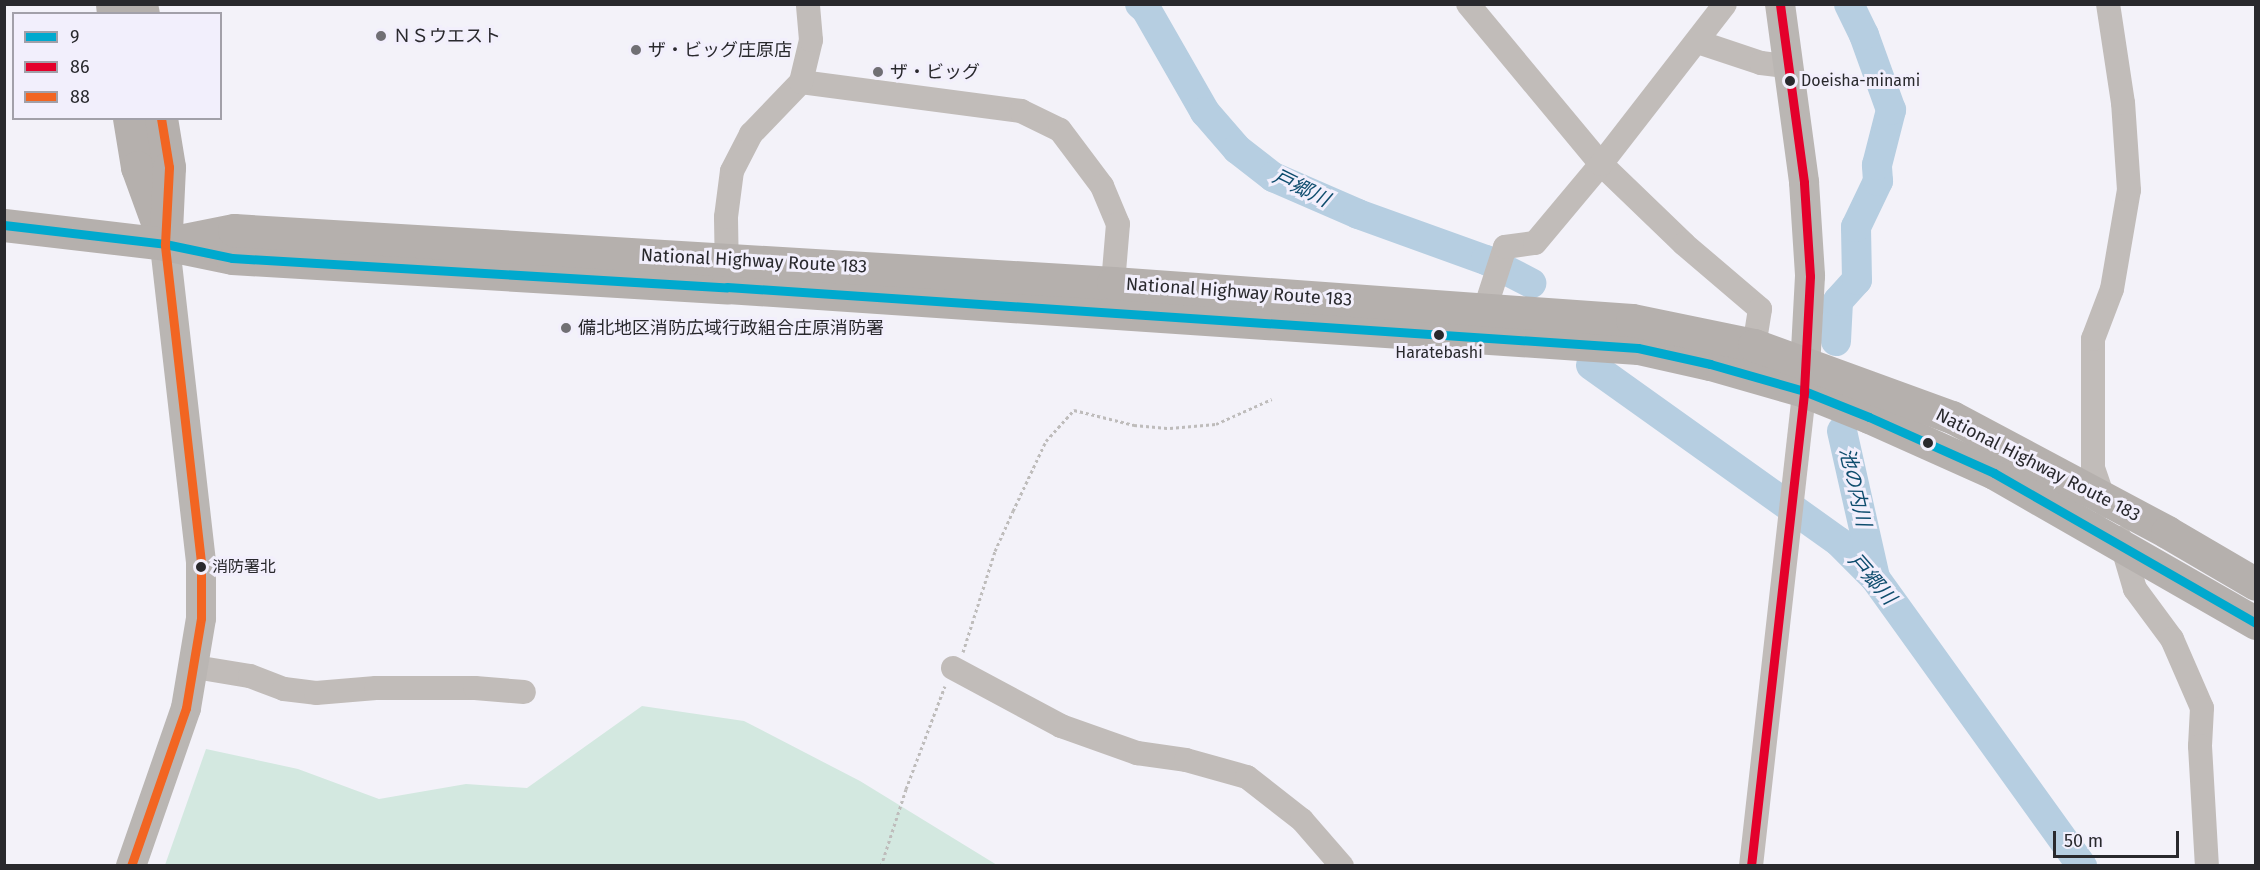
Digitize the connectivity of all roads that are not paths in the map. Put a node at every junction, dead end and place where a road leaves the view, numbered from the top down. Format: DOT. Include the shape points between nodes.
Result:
graph roads {
  1 [pos="808,4"];
  2 [pos="1468,4"];
  3 [pos="1725,4"];
  4 [pos="1780,4"];
  5 [pos="2108,4"];
  6 [pos="1698,42"];
  7 [pos="1786,66"];
  8 [pos="801,82"];
  9 [pos="129,120"];
  10 [pos="161,120"];
  11 [pos="1601,164"];
  12 [pos="4,225"];
  13 [pos="165,244"];
  14 [pos="727,273"];
  15 [pos="1113,283"];
  16 [pos="1485,309"];
  17 [pos="1754,345"];
  18 [pos="1805,376"];
  19 [pos="2102,496"];
  20 [pos="2123,548"];
  21 [pos="2256,584"];
  22 [pos="2256,623"];
  23 [pos="195,667"];
  24 [pos="952,668"];
  25 [pos="524,692"];
  26 [pos="131,866"];
  27 [pos="1342,866"];
  28 [pos="1751,866"];
  29 [pos="2208,866"];
  1 -- 8 [label="street" via="811,40"];
  2 -- 11 [label="street"];
  3 -- 6 [label="street"];
  4 -- 7 [label="main road"];
  5 -- 19 [label="street" via="2123,104 2129,190 2112,289 2093,339 2093,468"];
  6 -- 7 [label="street" via="1761,63"];
  6 -- 11 [label="street"];
  7 -- 18 [label="main road" via="1804,182 1810,276"];
  8 -- 14 [label="street" via="751,134 732,171 726,217"];
  8 -- 15 [label="street" via="1020,111 1060,130 1102,186 1118,224"];
  9 -- 13 [label="highway" via="137,167"];
  10 -- 13 [label="highway" via="169,167"];
  11 -- 16 [label="street" via="1535,243 1505,247"];
  11 -- 17 [label="street" via="1684,244 1760,309"];
  12 -- 13 [label="highway, National Highway Route 183"];
  13 -- 14 [label="highway, National Highway Route 183" via="234,230"];
  13 -- 23 [label="main road" via="201,562 201,618"];
  14 -- 15 [label="highway, National Highway Route 183"];
  14 -- 18 [label="highway, National Highway Route 183" via="1638,348 1710,364"];
  15 -- 16 [label="highway, National Highway Route 183"];
  16 -- 17 [label="highway, National Highway Route 183" via="1632,320"];
  17 -- 18 [label="highway, National Highway Route 183"];
  18 -- 19 [label="highway, National Highway Route 183" via="1952,417"];
  18 -- 20 [label="highway, National Highway Route 183" via="1869,417 1994,473"];
  18 -- 28 [label="street"];
  19 -- 20 [label="street"];
  19 -- 21 [label="highway, National Highway Route 183"];
  20 -- 22 [label="highway, National Highway Route 183"];
  20 -- 29 [label="street" via="2135,589 2172,639 2202,708 2200,746"];
  23 -- 25 [label="street" via="316,693 376,688"];
  23 -- 26 [label="main road" via="186,708"];
  24 -- 27 [label="street" via="1061,726 1137,753 1186,760 1246,777 1302,820"];
}
